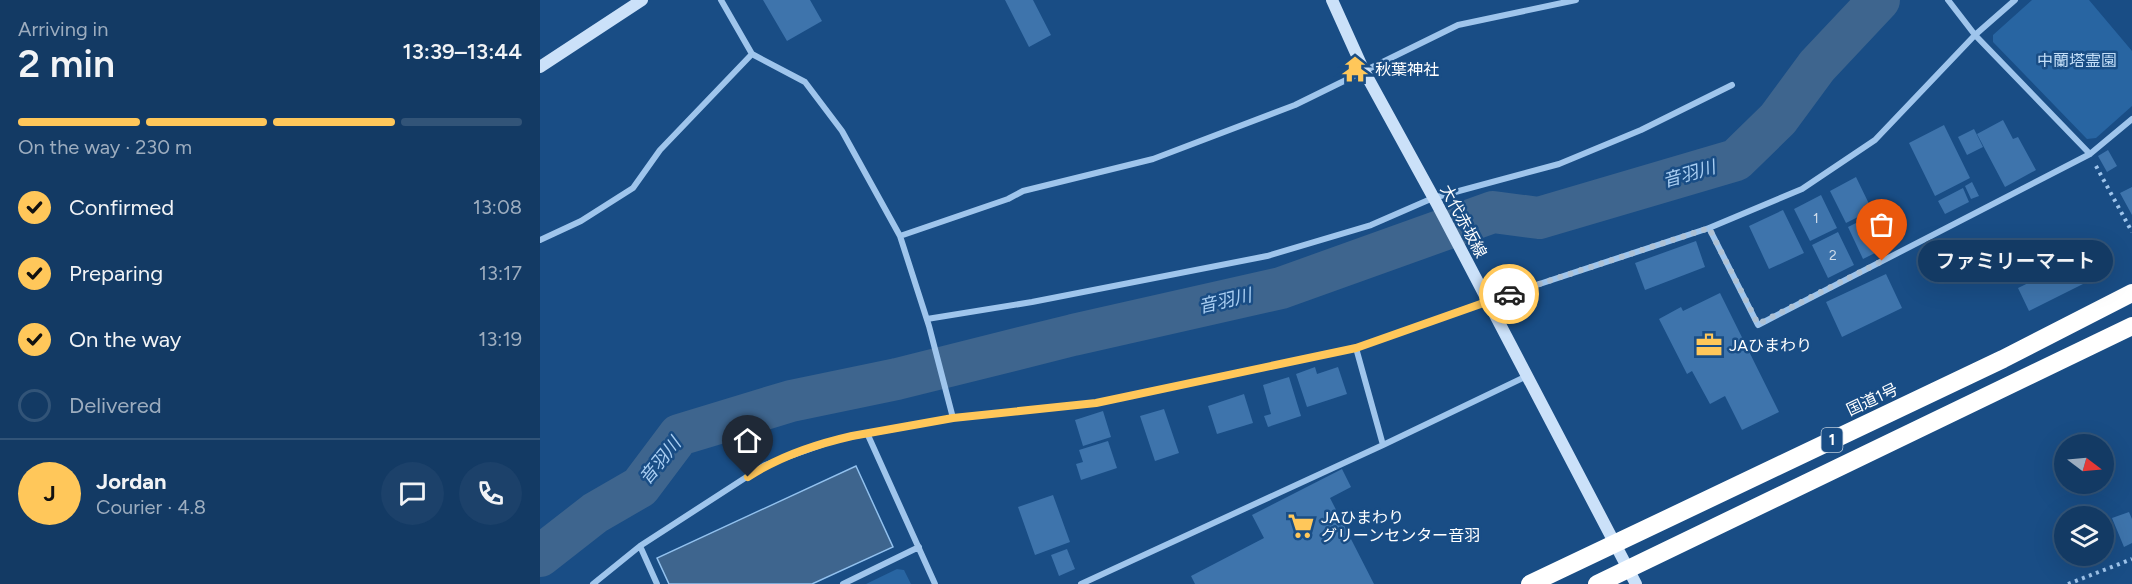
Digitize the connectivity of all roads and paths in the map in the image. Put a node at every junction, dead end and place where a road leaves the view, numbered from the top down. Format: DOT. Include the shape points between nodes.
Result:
graph roads {
  1 [pos="642,0"];
  2 [pos="721,0"];
  3 [pos="1332,0"];
  4 [pos="1576,0"];
  5 [pos="1948,0"];
  6 [pos="2015,0"];
  7 [pos="1975,35"];
  8 [pos="752,54"];
  9 [pos="540,66"];
  10 [pos="1364,71"];
  11 [pos="1732,85"];
  12 [pos="2132,119"];
  13 [pos="2090,154"];
  14 [pos="1435,201"];
  15 [pos="1709,228"];
  16 [pos="2132,232"];
  17 [pos="900,236"];
  18 [pos="540,240"];
  19 [pos="2132,292"];
  20 [pos="1488,301"];
  21 [pos="927,319"];
  22 [pos="2132,326"];
  23 [pos="1356,348"];
  24 [pos="1527,376"];
  25 [pos="953,418"];
  26 [pos="867,433"];
  27 [pos="1383,445"];
  28 [pos="1614,543"];
  29 [pos="640,546"];
  30 [pos="919,548"];
  31 [pos="2132,560"];
  32 [pos="1632,576"];
  33 [pos="593,584"];
  34 [pos="657,584"];
  35 [pos="843,584"];
  36 [pos="935,584"];
  37 [pos="1081,584"];
  38 [pos="1530,584"];
  39 [pos="1597,584"];
  40 [pos="2068,584"];
  1 -- 9 [label="main road"];
  2 -- 8 [label="street"];
  3 -- 10 [label="main road, 大代赤坂線"];
  4 -- 10 [label="street" via="1458,25"];
  5 -- 7 [label="street"];
  6 -- 7 [label="street"];
  7 -- 13 [label="street"];
  7 -- 15 [label="street" via="1875,140 1802,189"];
  8 -- 17 [label="street" via="805,82 842,131"];
  8 -- 18 [label="street" via="660,150 633,188 581,221"];
  10 -- 14 [label="main road, 大代赤坂線"];
  10 -- 17 [label="street" via="1295,105 1153,159 1023,191"];
  11 -- 14 [label="street" via="1641,130 1559,164"];
  12 -- 13 [label="street"];
  13 -- 15 [label="street" via="1758,324"];
  13 -- 16 [label="path"];
  14 -- 20 [label="main road, 大代赤坂線"];
  14 -- 21 [label="street" via="1268,256"];
  15 -- 20 [label="street"];
  17 -- 21 [label="street"];
  19 -- 28 [label="highway, 国道1号 / 1" via="2003,359"];
  20 -- 23 [label="street"];
  20 -- 24 [label="main road, 大代赤坂線"];
  21 -- 25 [label="street"];
  22 -- 32 [label="highway, 1" via="1834,471"];
  23 -- 25 [label="street" via="1096,403"];
  23 -- 27 [label="street"];
  24 -- 27 [label="street"];
  24 -- 28 [label="main road, 大代赤坂線"];
  25 -- 26 [label="street"];
  26 -- 29 [label="street" via="765,465"];
  26 -- 30 [label="street"];
  27 -- 37 [label="street"];
  28 -- 32 [label="main road, 大代赤坂線"];
  28 -- 38 [label="highway, 国道1号 / 1"];
  29 -- 33 [label="street"];
  29 -- 34 [label="street"];
  30 -- 35 [label="street"];
  30 -- 36 [label="street"];
  31 -- 40 [label="path"];
  32 -- 39 [label="highway, 1"];
}
